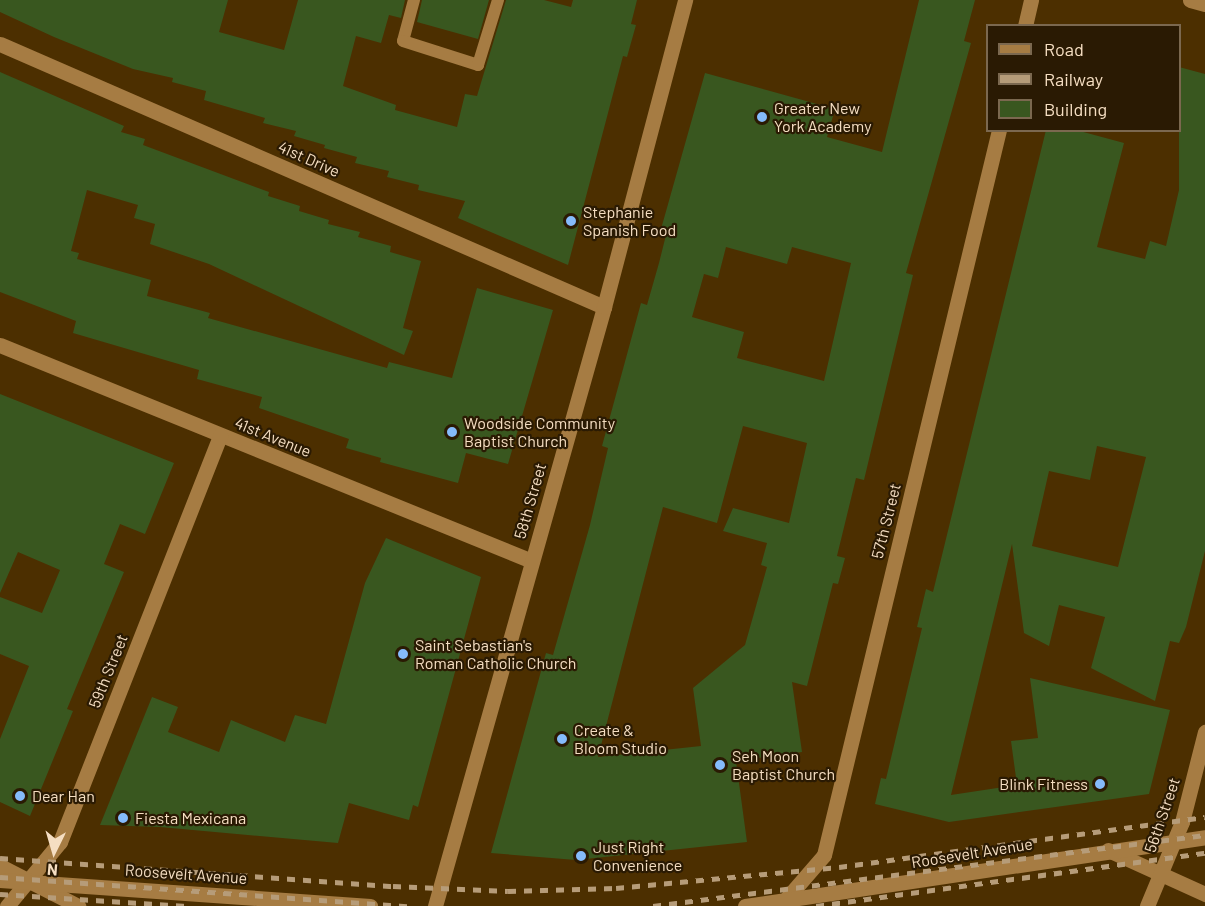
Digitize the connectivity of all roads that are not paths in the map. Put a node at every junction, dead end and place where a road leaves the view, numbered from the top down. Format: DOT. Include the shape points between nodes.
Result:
graph roads {
  1 [pos="414,0"];
  2 [pos="498,0"];
  3 [pos="685,0"];
  4 [pos="1031,0"];
  5 [pos="1190,0"];
  6 [pos="1205,4"];
  7 [pos="1025,24"];
  8 [pos="0,44"];
  9 [pos="999,132"];
  10 [pos="604,307"];
  11 [pos="0,345"];
  12 [pos="220,435"];
  13 [pos="532,561"];
  14 [pos="1205,732"];
  15 [pos="1205,837"];
  16 [pos="1174,842"];
  17 [pos="1108,850"];
  18 [pos="0,866"];
  19 [pos="1161,873"];
  20 [pos="0,880"];
  21 [pos="27,881"];
  22 [pos="1205,894"];
  23 [pos="783,903"];
  24 [pos="7,906"];
  25 [pos="78,906"];
  26 [pos="370,906"];
  27 [pos="435,906"];
  28 [pos="745,906"];
  29 [pos="1147,906"];
  1 -- 2 [label="lane" via="403,41 478,66"];
  3 -- 10 [label="street, 58th Street"];
  4 -- 7 [label="street"];
  5 -- 6 [label="street"];
  8 -- 10 [label="street, 41st Drive"];
  9 -- 23 [label="street, 57th Street" via="824,855"];
  10 -- 13 [label="street, 58th Street"];
  11 -- 12 [label="street, 41st Avenue"];
  12 -- 13 [label="street, 41st Avenue"];
  12 -- 21 [label="street, 59th Street" via="60,842"];
  13 -- 27 [label="street, 58th Street"];
  14 -- 16 [label="street, 56th Street"];
  15 -- 16 [label="street, Roosevelt Avenue"];
  16 -- 17 [label="street, Roosevelt Avenue"];
  16 -- 19 [label="street, 56th Street"];
  17 -- 19 [label="street"];
  17 -- 23 [label="street, Roosevelt Avenue"];
  18 -- 21 [label="street"];
  19 -- 22 [label="street"];
  19 -- 29 [label="street, 56th Street"];
  20 -- 21 [label="street, Roosevelt Avenue"];
  21 -- 24 [label="street, 59th Street"];
  21 -- 25 [label="street"];
  21 -- 26 [label="street, Roosevelt Avenue"];
  23 -- 28 [label="street, Roosevelt Avenue"];
}
